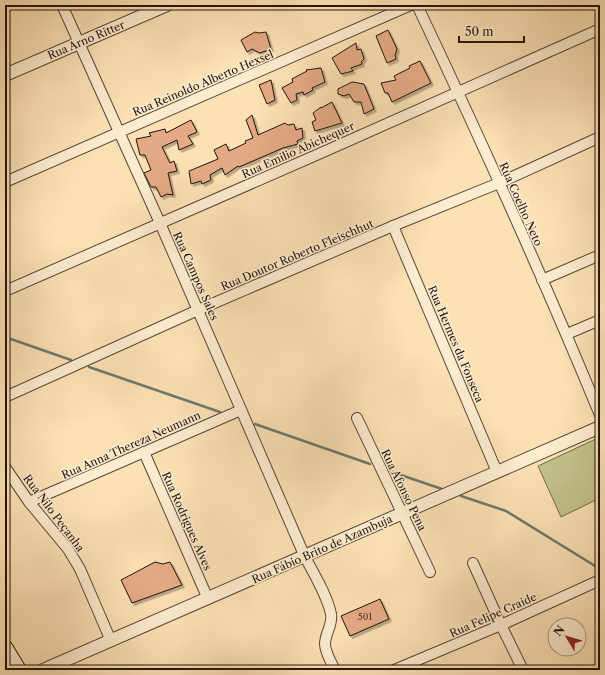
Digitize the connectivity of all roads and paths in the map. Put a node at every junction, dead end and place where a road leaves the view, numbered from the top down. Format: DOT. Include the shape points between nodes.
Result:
graph roads {
  1 [pos="62,5"];
  2 [pos="167,5"];
  3 [pos="411,5"];
  4 [pos="417,5"];
  5 [pos="600,28"];
  6 [pos="79,43"];
  7 [pos="5,75"];
  8 [pos="458,91"];
  9 [pos="119,132"];
  10 [pos="600,138"];
  11 [pos="5,182"];
  12 [pos="499,183"];
  13 [pos="160,223"];
  14 [pos="393,226"];
  15 [pos="600,255"];
  16 [pos="542,280"];
  17 [pos="5,291"];
  18 [pos="198,310"];
  19 [pos="600,320"];
  20 [pos="567,334"];
  21 [pos="5,397"];
  22 [pos="241,410"];
  23 [pos="600,415"];
  24 [pos="357,418"];
  25 [pos="600,427"];
  26 [pos="144,452"];
  27 [pos="5,466"];
  28 [pos="497,472"];
  29 [pos="29,502"];
  30 [pos="402,513"];
  31 [pos="306,557"];
  32 [pos="473,563"];
  33 [pos="430,572"];
  34 [pos="600,580"];
  35 [pos="208,599"];
  36 [pos="501,625"];
  37 [pos="111,641"];
  38 [pos="5,647"];
  39 [pos="19,670"];
  40 [pos="44,670"];
  41 [pos="335,670"];
  42 [pos="394,670"];
  43 [pos="523,670"];
  1 -- 6 [label="street, Rua Campos Sales"];
  2 -- 6 [label="street, Rua Arno Ritter"];
  3 -- 9 [label="street, Rua Reinoldo Alberto Hexsel"];
  4 -- 8 [label="street, Rua Coelho Neto"];
  5 -- 8 [label="street, Rua Emilio Abichequer"];
  6 -- 7 [label="street, Rua Arno Ritter"];
  6 -- 9 [label="street, Rua Campos Sales"];
  8 -- 12 [label="street, Rua Coelho Neto"];
  8 -- 13 [label="street, Rua Emilio Abichequer"];
  9 -- 11 [label="street, Rua Reinoldo Alberto Hexsel"];
  9 -- 13 [label="street, Rua Campos Sales"];
  10 -- 12 [label="street, Rua Doutor Roberto Fleischhut"];
  12 -- 14 [label="street, Rua Doutor Roberto Fleischhut"];
  12 -- 16 [label="street, Rua Coelho Neto"];
  13 -- 17 [label="street, Rua Emilio Abichequer"];
  13 -- 18 [label="street, Rua Campos Sales"];
  14 -- 18 [label="street, Rua Doutor Roberto Fleischhut"];
  14 -- 28 [label="street, Rua Hermes da Fonseca"];
  15 -- 16 [label="street"];
  16 -- 20 [label="street, Rua Coelho Neto"];
  18 -- 21 [label="street, Rua Doutor Roberto Fleischhut"];
  18 -- 22 [label="street, Rua Campos Sales"];
  19 -- 20 [label="street"];
  20 -- 23 [label="street, Rua Coelho Neto"];
  22 -- 26 [label="street, Rua Anna Thereza Neumann"];
  22 -- 31 [label="street, Rua Campos Sales"];
  24 -- 30 [label="street, Rua Afonso Pena"];
  25 -- 28 [label="street, Rua Fábio Brito de Azambuja"];
  26 -- 29 [label="street, Rua Anna Thereza Neumann"];
  26 -- 35 [label="street, Rua Rodrigues Alves"];
  27 -- 29 [label="street, Rua Nilo Peçanha"];
  28 -- 30 [label="street, Rua Fábio Brito de Azambuja"];
  29 -- 37 [label="street, Rua Nilo Peçanha" via="68,549 80,569"];
  30 -- 31 [label="street, Rua Fábio Brito de Azambuja"];
  30 -- 33 [label="street, Rua Afonso Pena"];
  31 -- 35 [label="street, Rua Fábio Brito de Azambuja"];
  31 -- 41 [label="street, Rua Campos Sales" via="329,605 330,627 325,646"];
  32 -- 36 [label="street"];
  34 -- 36 [label="street, Rua Felipe Craide"];
  35 -- 37 [label="street, Rua Fábio Brito de Azambuja"];
  36 -- 42 [label="street, Rua Felipe Craide"];
  36 -- 43 [label="street"];
  37 -- 40 [label="street, Rua Fábio Brito de Azambuja"];
  38 -- 39 [label="main road"];
}
